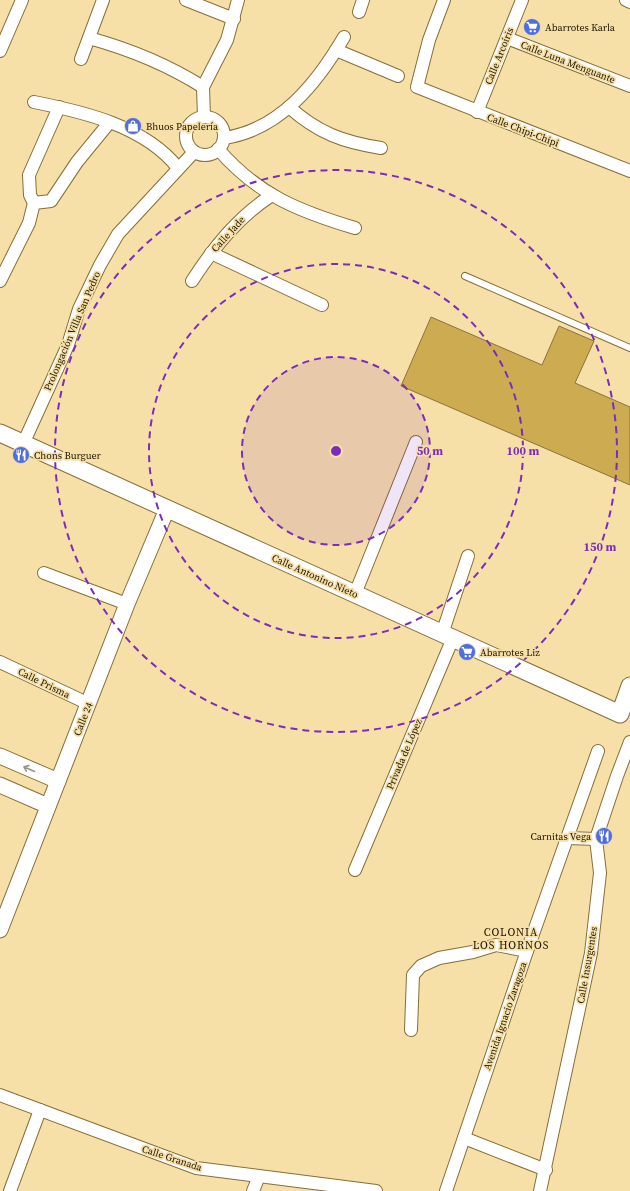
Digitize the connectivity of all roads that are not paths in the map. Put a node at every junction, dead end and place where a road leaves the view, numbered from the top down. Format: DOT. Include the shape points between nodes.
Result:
graph roads {
  1 [pos="22,0"];
  2 [pos="103,0"];
  3 [pos="186,0"];
  4 [pos="238,0"];
  5 [pos="363,0"];
  6 [pos="444,0"];
  7 [pos="522,0"];
  8 [pos="626,0"];
  9 [pos="630,2"];
  10 [pos="359,12"];
  11 [pos="234,19"];
  12 [pos="4,31"];
  13 [pos="344,37"];
  14 [pos="89,38"];
  15 [pos="506,38"];
  16 [pos="336,50"];
  17 [pos="0,51"];
  18 [pos="81,59"];
  19 [pos="398,76"];
  20 [pos="630,86"];
  21 [pos="203,87"];
  22 [pos="34,102"];
  23 [pos="289,107"];
  24 [pos="60,108"];
  25 [pos="477,112"];
  26 [pos="204,117"];
  27 [pos="109,123"];
  28 [pos="224,138"];
  29 [pos="381,148"];
  30 [pos="218,149"];
  31 [pos="194,152"];
  32 [pos="178,168"];
  33 [pos="630,171"];
  34 [pos="272,195"];
  35 [pos="34,203"];
  36 [pos="355,228"];
  37 [pos="211,253"];
  38 [pos="465,276"];
  39 [pos="0,281"];
  40 [pos="192,281"];
  41 [pos="322,305"];
  42 [pos="630,348"];
  43 [pos="0,433"];
  44 [pos="416,442"];
  45 [pos="22,444"];
  46 [pos="166,509"];
  47 [pos="468,556"];
  48 [pos="44,573"];
  49 [pos="355,594"];
  50 [pos="127,604"];
  51 [pos="447,636"];
  52 [pos="0,662"];
  53 [pos="630,686"];
  54 [pos="89,704"];
  55 [pos="625,716"];
  56 [pos="630,742"];
  57 [pos="598,751"];
  58 [pos="0,756"];
  59 [pos="58,781"];
  60 [pos="0,785"];
  61 [pos="48,806"];
  62 [pos="568,838"];
  63 [pos="596,840"];
  64 [pos="355,870"];
  65 [pos="0,930"];
  66 [pos="527,951"];
  67 [pos="411,1030"];
  68 [pos="0,1095"];
  69 [pos="40,1110"];
  70 [pos="464,1138"];
  71 [pos="546,1170"];
  72 [pos="259,1176"];
  73 [pos="340,1188"];
  74 [pos="14,1190"];
  75 [pos="253,1191"];
  76 [pos="376,1191"];
  77 [pos="446,1191"];
  78 [pos="540,1191"];
  1 -- 12 [label="street"];
  2 -- 14 [label="street"];
  3 -- 11 [label="street"];
  4 -- 11 [label="street"];
  5 -- 10 [label="street"];
  6 -- 25 [label="street, Calle Chipi-Chipi" via="429,40 417,87"];
  7 -- 15 [label="street, Calle Arcoíris"];
  8 -- 9 [label="street"];
  11 -- 21 [label="street" via="220,58"];
  12 -- 17 [label="street"];
  13 -- 16 [label="street"];
  14 -- 18 [label="street"];
  14 -- 21 [label="street" via="146,57"];
  15 -- 20 [label="street, Calle Luna Menguante"];
  15 -- 25 [label="street, Calle Arcoíris"];
  16 -- 19 [label="street"];
  16 -- 23 [label="street" via="312,83"];
  21 -- 26 [label="street"];
  22 -- 24 [label="street"];
  23 -- 28 [label="street" via="258,128 238,136"];
  23 -- 29 [label="street" via="305,121 329,135 344,141"];
  24 -- 27 [label="street"];
  24 -- 35 [label="street" via="29,175 30,195"];
  25 -- 33 [label="street, Calle Chipi-Chipi"];
  26 -- 28 [label="street" via="216,121 223,131"];
  26 -- 31 [label="street" via="192,122 186,134 186,141"];
  27 -- 32 [label="street" via="151,144 168,156"];
  27 -- 35 [label="street" via="77,162 51,201"];
  28 -- 30 [label="street"];
  30 -- 31 [label="street" via="207,155"];
  30 -- 34 [label="street" via="243,175"];
  31 -- 32 [label="street, Prolongación Villa San Pedro"];
  32 -- 45 [label="street, Prolongación Villa San Pedro" via="118,234 100,265 79,309 68,345"];
  34 -- 36 [label="street" via="295,208"];
  34 -- 37 [label="street, Calle Jade" via="248,212"];
  35 -- 39 [label="street" via="29,222"];
  37 -- 40 [label="street, Calle Jade"];
  37 -- 41 [label="street"];
  38 -- 42 [label="lane"];
  43 -- 45 [label="main road, Calle Antonino Nieto"];
  44 -- 49 [label="street"];
  45 -- 46 [label="main road, Calle Antonino Nieto"];
  46 -- 49 [label="main road, Calle Antonino Nieto"];
  46 -- 50 [label="street, Calle 24"];
  47 -- 51 [label="street, Privada de López"];
  48 -- 50 [label="street"];
  49 -- 51 [label="main road, Calle Antonino Nieto"];
  50 -- 54 [label="street, Calle 24"];
  51 -- 55 [label="main road, Calle Antonino Nieto"];
  51 -- 64 [label="street, Privada de López"];
  52 -- 54 [label="street, Calle Prisma"];
  53 -- 55 [label="main road"];
  54 -- 59 [label="street, Calle 24"];
  56 -- 63 [label="street, Calle Insurgentes"];
  57 -- 62 [label="street, Avenida Ignacio Zaragoza"];
  59 -- 58 [label="street, one-way"];
  59 -- 61 [label="street, Calle 24"];
  60 -- 61 [label="street"];
  61 -- 65 [label="street, Calle 24"];
  62 -- 63 [label="street"];
  62 -- 66 [label="street, Avenida Ignacio Zaragoza"];
  63 -- 71 [label="street, Calle Insurgentes" via="600,873 591,953"];
  66 -- 67 [label="street" via="496,945 439,958 421,966 413,975"];
  66 -- 70 [label="street, Avenida Ignacio Zaragoza"];
  68 -- 69 [label="street, Calle Granada"];
  69 -- 72 [label="street, Calle Granada" via="196,1168"];
  69 -- 74 [label="street"];
  70 -- 71 [label="street"];
  70 -- 77 [label="street, Avenida Ignacio Zaragoza"];
  71 -- 78 [label="street, Calle Insurgentes"];
  72 -- 73 [label="street, Calle Granada"];
  72 -- 75 [label="street"];
  73 -- 76 [label="street, Calle Granada"];
}
